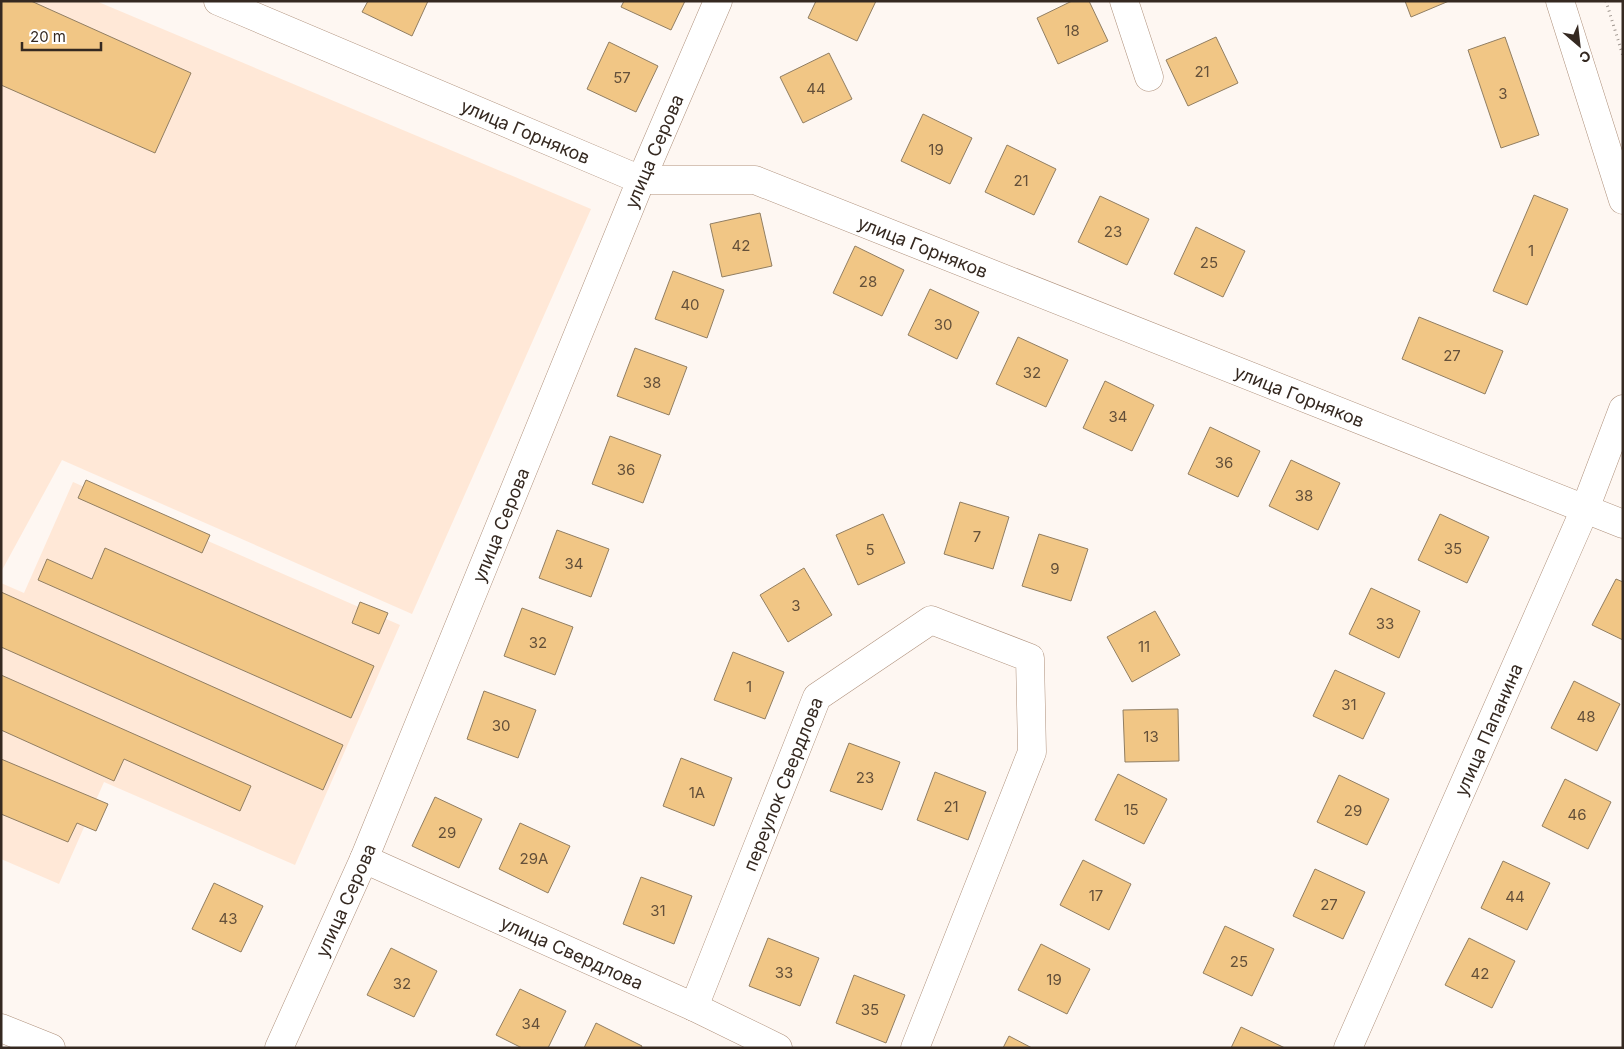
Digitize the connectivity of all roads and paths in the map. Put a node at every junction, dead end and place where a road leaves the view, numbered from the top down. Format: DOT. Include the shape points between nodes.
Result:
graph roads {
  1 [pos="218,1"];
  2 [pos="718,1"];
  3 [pos="1124,1"];
  4 [pos="1560,1"];
  5 [pos="1606,1"];
  6 [pos="1623,56"];
  7 [pos="1149,77"];
  8 [pos="641,180"];
  9 [pos="1623,200"];
  10 [pos="1623,409"];
  11 [pos="1585,509"];
  12 [pos="1623,524"];
  13 [pos="364,859"];
  14 [pos="694,1007"];
  15 [pos="5,1036"];
  16 [pos="51,1048"];
  17 [pos="278,1048"];
  18 [pos="778,1048"];
  19 [pos="915,1048"];
  20 [pos="1348,1048"];
  1 -- 8 [label="street, улица Горняков"];
  2 -- 8 [label="street, улица Серова"];
  3 -- 7 [label="street"];
  4 -- 9 [label="street"];
  5 -- 6 [label="path"];
  8 -- 11 [label="street, улица Горняков" via="755,180"];
  8 -- 13 [label="street, улица Серова"];
  10 -- 11 [label="street, улица Папанина"];
  11 -- 12 [label="street, улица Горняков"];
  11 -- 20 [label="street, улица Папанина"];
  13 -- 14 [label="street, улица Свердлова"];
  13 -- 17 [label="street, улица Серова"];
  14 -- 18 [label="street, улица Свердлова"];
  14 -- 19 [label="street, переулок Свердлова" via="817,697 931,620 1030,658 1032,752"];
  15 -- 16 [label="street"];
}
